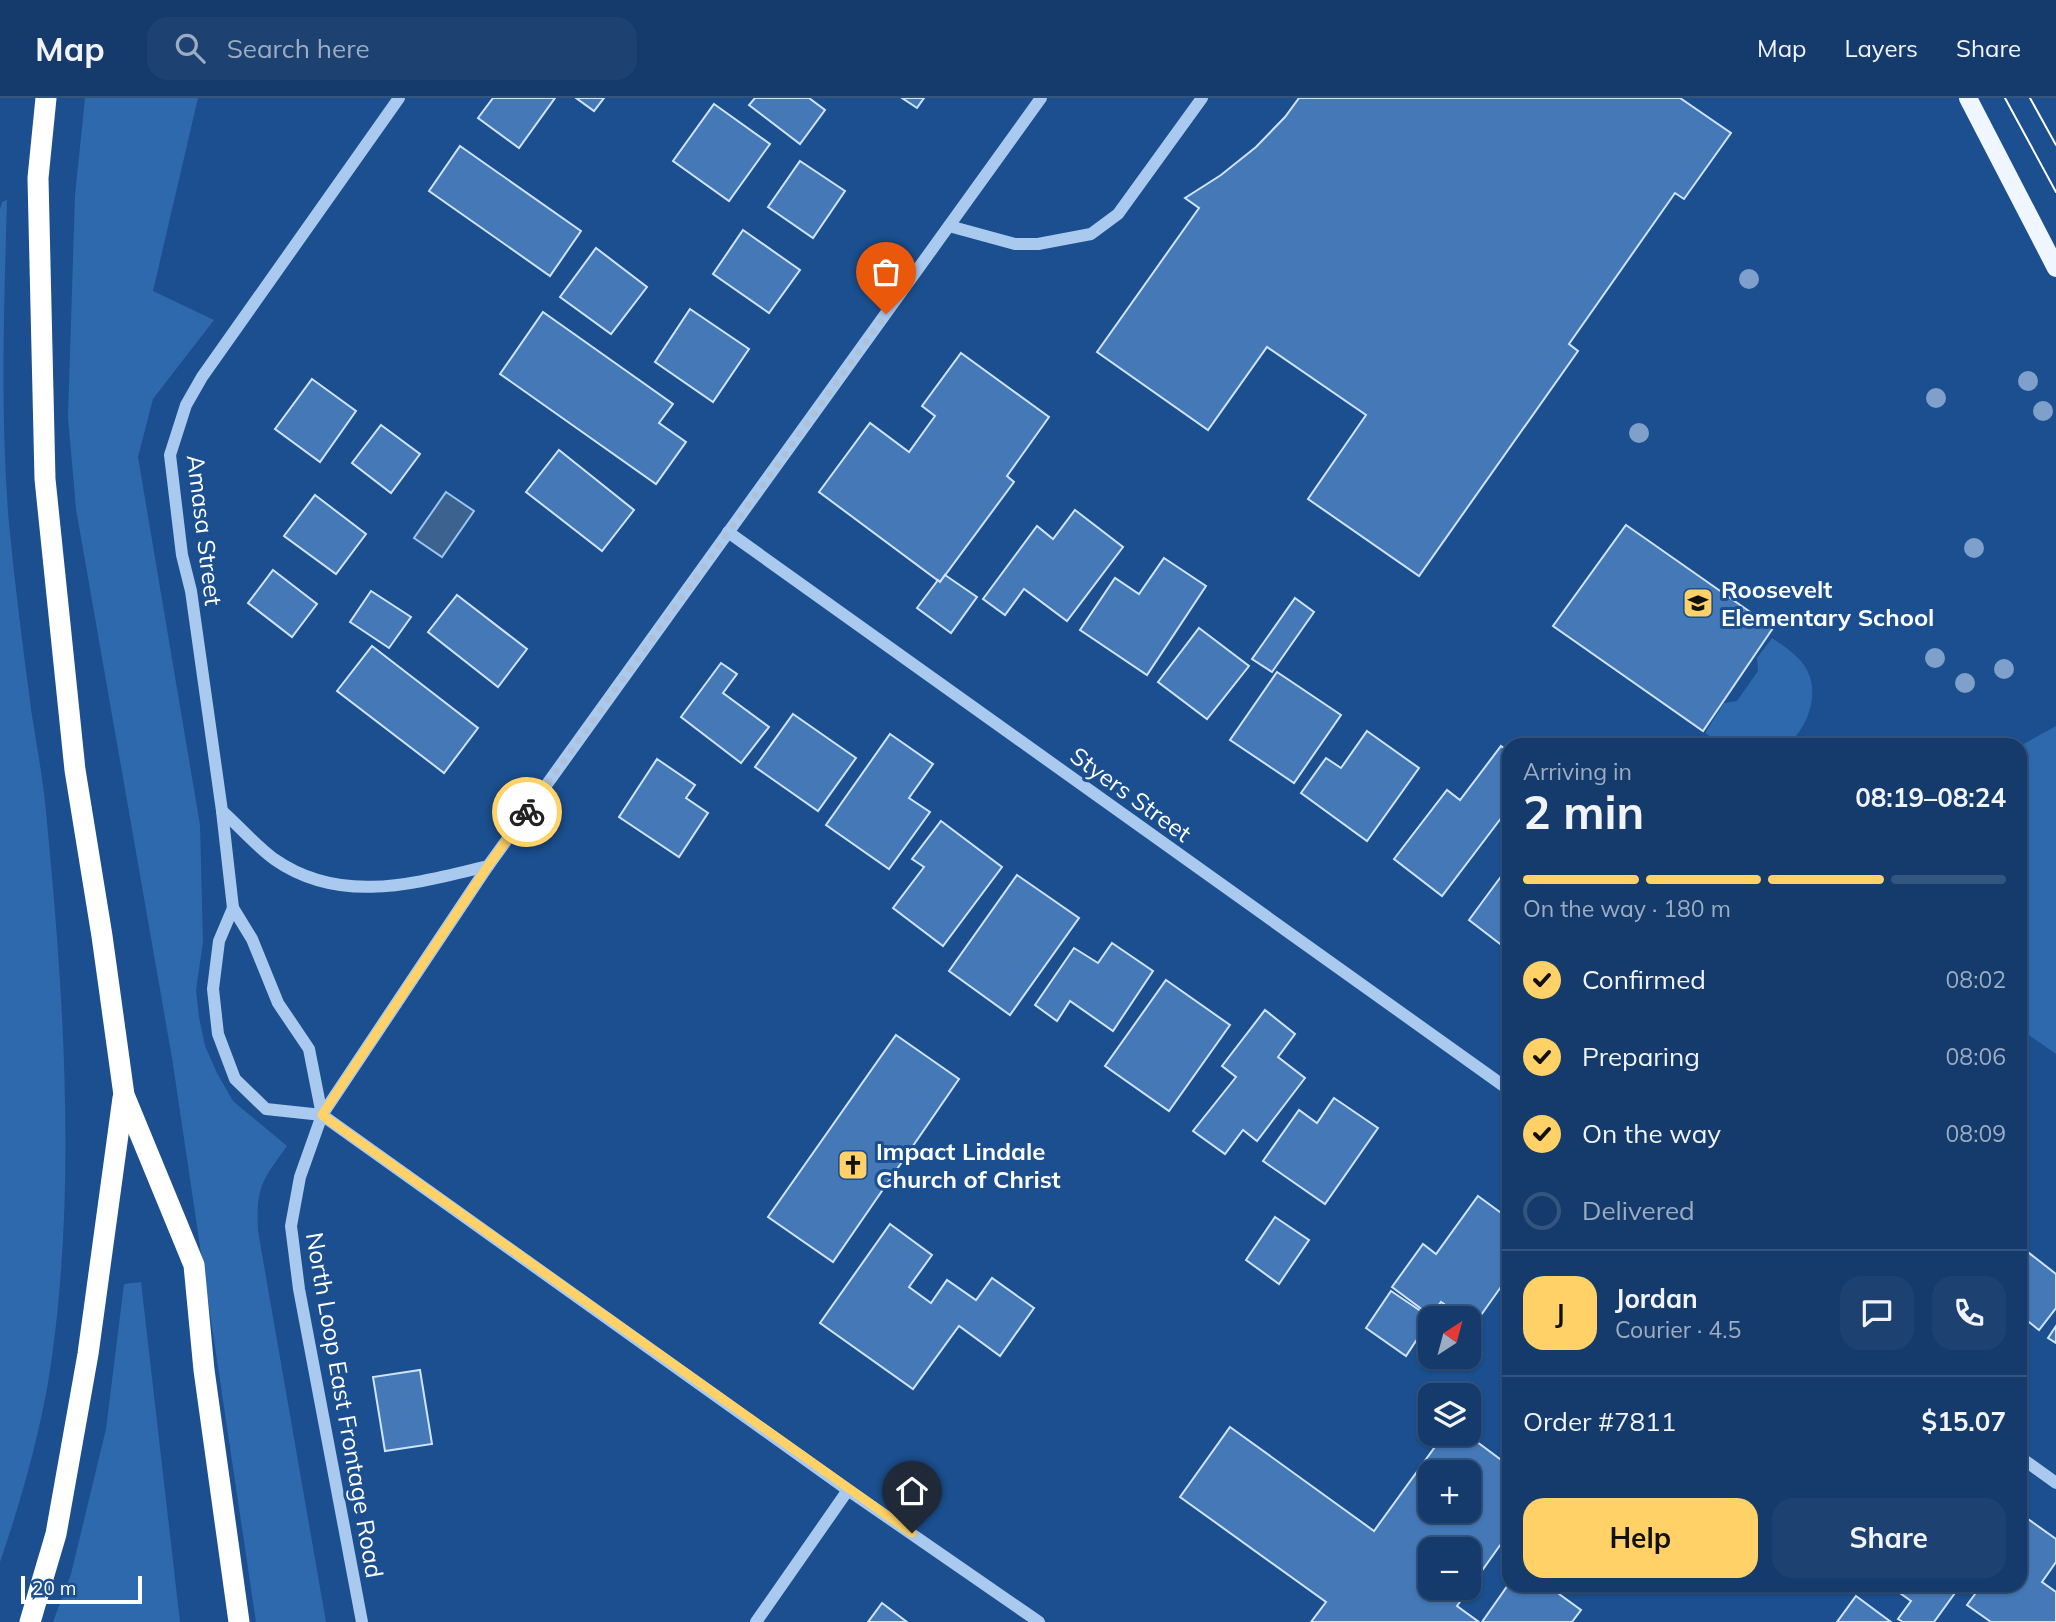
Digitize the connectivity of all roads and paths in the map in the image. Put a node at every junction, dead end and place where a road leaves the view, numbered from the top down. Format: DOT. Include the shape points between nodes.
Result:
graph roads {
  1 [pos="46,98"];
  2 [pos="399,98"];
  3 [pos="1041,98"];
  4 [pos="1202,98"];
  5 [pos="1968,98"];
  6 [pos="949,226"];
  7 [pos="2056,268"];
  8 [pos="728,532"];
  9 [pos="222,811"];
  10 [pos="488,866"];
  11 [pos="233,908"];
  12 [pos="1502,1085"];
  13 [pos="124,1095"];
  14 [pos="322,1115"];
  15 [pos="2027,1462"];
  16 [pos="2056,1483"];
  17 [pos="848,1490"];
  18 [pos="30,1622"];
  19 [pos="239,1622"];
  20 [pos="362,1622"];
  21 [pos="756,1622"];
  22 [pos="1039,1622"];
  1 -- 13 [label="highway" via="38,178 45,479 75,770"];
  2 -- 9 [label="street, Amasa Street" via="202,377 186,405 170,455"];
  3 -- 6 [label="street, North Loop East Frontage Road"];
  4 -- 6 [label="street" via="1118,214 1091,234 1015,244"];
  5 -- 7 [label="main road"];
  6 -- 8 [label="street, North Loop East Frontage Road"];
  8 -- 10 [label="street, North Loop East Frontage Road"];
  8 -- 12 [label="street, Styers Street"];
  9 -- 10 [label="street" via="274,859 312,878 360,888 407,885"];
  9 -- 11 [label="street, Amasa Street"];
  10 -- 14 [label="street, North Loop East Frontage Road"];
  11 -- 14 [label="street, Amasa Street" via="252,939 278,1003 309,1049"];
  11 -- 14 [label="street, Amasa Street" via="219,942 213,989 218,1034 235,1079 265,1110"];
  13 -- 18 [label="highway" via="59,1522"];
  13 -- 19 [label="highway" via="194,1265"];
  14 -- 17 [label="street"];
  14 -- 20 [label="street, North Loop East Frontage Road" via="300,1177 291,1226"];
  15 -- 16 [label="street"];
  17 -- 21 [label="street"];
  17 -- 22 [label="street"];
}
